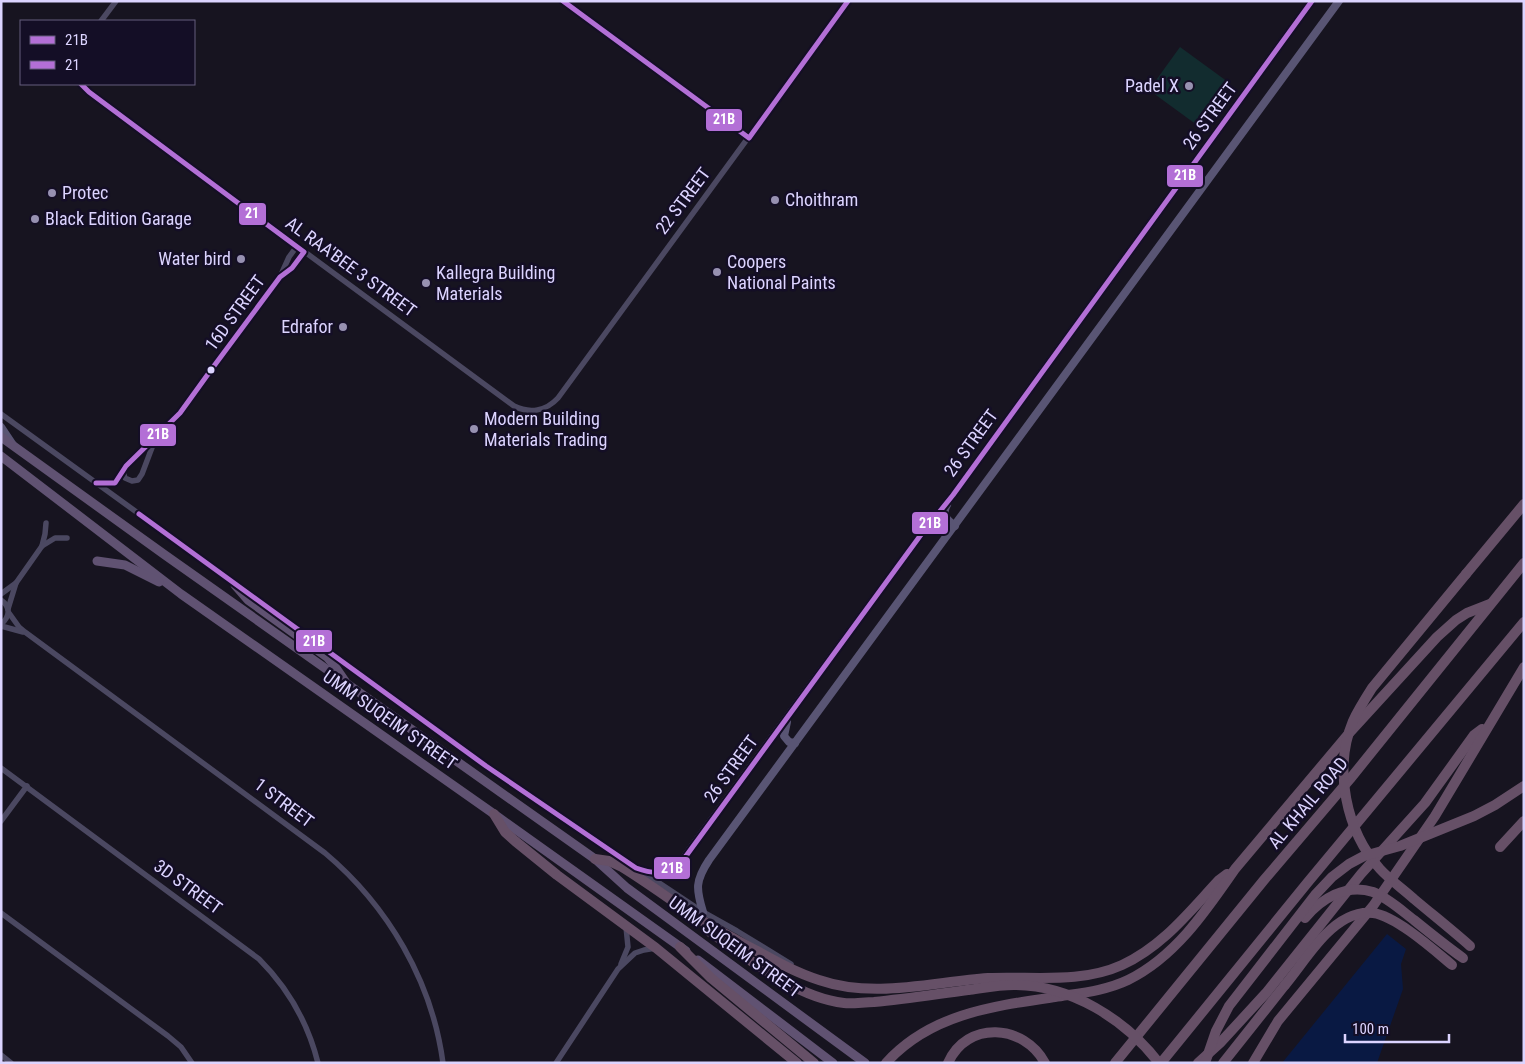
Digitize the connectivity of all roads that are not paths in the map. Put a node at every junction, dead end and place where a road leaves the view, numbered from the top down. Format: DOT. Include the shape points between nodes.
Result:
graph roads {
  1 [pos="116,1"];
  2 [pos="848,1"];
  3 [pos="1312,1"];
  4 [pos="1340,1"];
  5 [pos="102,20"];
  6 [pos="82,85"];
  7 [pos="298,246"];
  8 [pos="304,252"];
  9 [pos="280,277"];
  10 [pos="535,411"];
  11 [pos="1,414"];
  12 [pos="1,427"];
  13 [pos="157,436"];
  14 [pos="1,437"];
  15 [pos="13,445"];
  16 [pos="3,459"];
  17 [pos="123,471"];
  18 [pos="96,482"];
  19 [pos="953,494"];
  20 [pos="1524,504"];
  21 [pos="46,523"];
  22 [pos="955,526"];
  23 [pos="67,538"];
  24 [pos="42,546"];
  25 [pos="98,560"];
  26 [pos="1524,563"];
  27 [pos="16,583"];
  28 [pos="235,585"];
  29 [pos="1,594"];
  30 [pos="181,594"];
  31 [pos="1,600"];
  32 [pos="1490,604"];
  33 [pos="8,611"];
  34 [pos="1524,622"];
  35 [pos="1,625"];
  36 [pos="25,632"];
  37 [pos="1524,667"];
  38 [pos="348,685"];
  39 [pos="788,717"];
  40 [pos="1487,726"];
  41 [pos="795,743"];
  42 [pos="1,768"];
  43 [pos="27,786"];
  44 [pos="1524,786"];
  45 [pos="494,814"];
  46 [pos="1524,820"];
  47 [pos="1,821"];
  48 [pos="1500,847"];
  49 [pos="598,862"];
  50 [pos="636,868"];
  51 [pos="1235,869"];
  52 [pos="702,912"];
  53 [pos="1,913"];
  54 [pos="625,925"];
  55 [pos="1470,946"];
  56 [pos="680,947"];
  57 [pos="656,948"];
  58 [pos="1272,951"];
  59 [pos="1462,958"];
  60 [pos="1452,965"];
  61 [pos="618,969"];
  62 [pos="802,974"];
  63 [pos="1,1055"];
  64 [pos="11,1063"];
  65 [pos="192,1063"];
  66 [pos="318,1063"];
  67 [pos="444,1063"];
  68 [pos="556,1063"];
  69 [pos="797,1063"];
  70 [pos="814,1063"];
  71 [pos="833,1063"];
  72 [pos="865,1063"];
  73 [pos="886,1063"];
  74 [pos="948,1063"];
  75 [pos="1045,1063"];
  76 [pos="1116,1063"];
  77 [pos="1160,1063"];
  78 [pos="1198,1063"];
  79 [pos="1205,1063"];
  80 [pos="1223,1063"];
  81 [pos="1253,1063"];
  1 -- 5 [label="street"];
  2 -- 10 [label="street, 22 STREET" via="558,398"];
  3 -- 19 [label="main road, 26 STREET"];
  4 -- 22 [label="main road, 26 STREET"];
  6 -- 7 [label="street, AL RAA'BEE 3 STREET"];
  7 -- 8 [label="street, AL RAA'BEE 3 STREET"];
  7 -- 9 [label="street, 16D STREET"];
  8 -- 9 [label="street, 16D STREET"];
  8 -- 10 [label="street, AL RAA'BEE 3 STREET" via="514,406"];
  9 -- 13 [label="street, 16D STREET" via="180,413"];
  11 -- 18 [label="street"];
  12 -- 15 [label="main road"];
  13 -- 17 [label="street, 16D STREET"];
  13 -- 17 [label="street, 16D STREET" via="138,480 125,478"];
  14 -- 15 [label="main road, UMM SUQEIM STREET"];
  15 -- 38 [label="main road, UMM SUQEIM STREET"];
  16 -- 30 [label="main road, UMM SUQEIM STREET"];
  17 -- 18 [label="street, 16D STREET" via="115,482"];
  18 -- 28 [label="street"];
  19 -- 22 [label="main road" via="944,514"];
  19 -- 39 [label="main road, 26 STREET"];
  20 -- 55 [label="highway, bridge" via="1372,688 1352,722 1344,762 1347,805 1353,825 1370,857 1390,879"];
  21 -- 24 [label="street"];
  22 -- 41 [label="main road, 26 STREET"];
  23 -- 24 [label="street" via="55,538"];
  24 -- 27 [label="street"];
  25 -- 30 [label="main road" via="131,567"];
  26 -- 32 [label="highway, AL KHAIL ROAD"];
  27 -- 29 [label="street"];
  27 -- 33 [label="street"];
  28 -- 38 [label="main road" via="248,600 327,657"];
  28 -- 50 [label="street" via="486,766"];
  30 -- 45 [label="main road, UMM SUQEIM STREET"];
  31 -- 33 [label="street, 1 STREET"];
  32 -- 51 [label="highway" via="1456,620 1437,637"];
  32 -- 76 [label="highway, AL KHAIL ROAD"];
  33 -- 35 [label="street" via="6,621"];
  33 -- 36 [label="street, 1 STREET"];
  34 -- 77 [label="highway"];
  35 -- 36 [label="street, 1 STREET"];
  36 -- 67 [label="street, 1 STREET" via="325,853 354,880 394,930 416,969 434,1017"];
  37 -- 40 [label="highway"];
  38 -- 49 [label="main road, UMM SUQEIM STREET"];
  39 -- 41 [label="main road" via="784,736"];
  39 -- 50 [label="main road, 26 STREET" via="681,862 670,870 656,873"];
  40 -- 78 [label="highway" via="1474,735 1425,803 1361,874 1266,993"];
  40 -- 81 [label="highway" via="1435,816 1378,898 1292,1003"];
  41 -- 52 [label="main road, 26 STREET" via="702,871 697,889"];
  42 -- 43 [label="street, 3D STREET"];
  43 -- 47 [label="street"];
  43 -- 66 [label="street, 3D STREET" via="259,959 297,1008"];
  44 -- 58 [label="highway, bridge" via="1474,816 1400,846 1368,854 1349,864 1320,889"];
  45 -- 54 [label="highway" via="500,826 515,841"];
  45 -- 56 [label="main road, UMM SUQEIM STREET"];
  46 -- 48 [label="highway"];
  49 -- 62 [label="highway" via="609,861 622,867 720,931"];
  49 -- 72 [label="main road, UMM SUQEIM STREET" via="634,893"];
  49 -- 77 [label="highway, bridge" via="622,872 764,969 818,997 844,1003 1000,986 1043,988 1097,1009 1138,1039"];
  50 -- 52 [label="street"];
  51 -- 62 [label="highway" via="1219,880 1176,927 1150,949 1096,974 1066,978 980,979 866,989 842,987"];
  51 -- 73 [label="highway" via="1175,946 1144,971 1091,992 986,1008 953,1017 914,1038"];
  52 -- 62 [label="street" via="777,955"];
  53 -- 65 [label="street" via="168,1036"];
  54 -- 57 [label="highway"];
  54 -- 61 [label="street" via="628,947"];
  56 -- 70 [label="highway" via="711,978"];
  56 -- 71 [label="main road, UMM SUQEIM STREET"];
  57 -- 61 [label="street" via="635,953"];
  57 -- 69 [label="highway"];
  58 -- 59 [label="highway, bridge" via="1323,901 1357,890 1388,900"];
  58 -- 79 [label="highway, bridge" via="1224,1014"];
  60 -- 80 [label="highway, bridge" via="1411,932 1382,916 1370,913 1344,920 1327,932"];
  61 -- 68 [label="street"];
  63 -- 64 [label="street"];
  74 -- 75 [label="highway" via="968,1040 1000,1032 1026,1041"];
}
